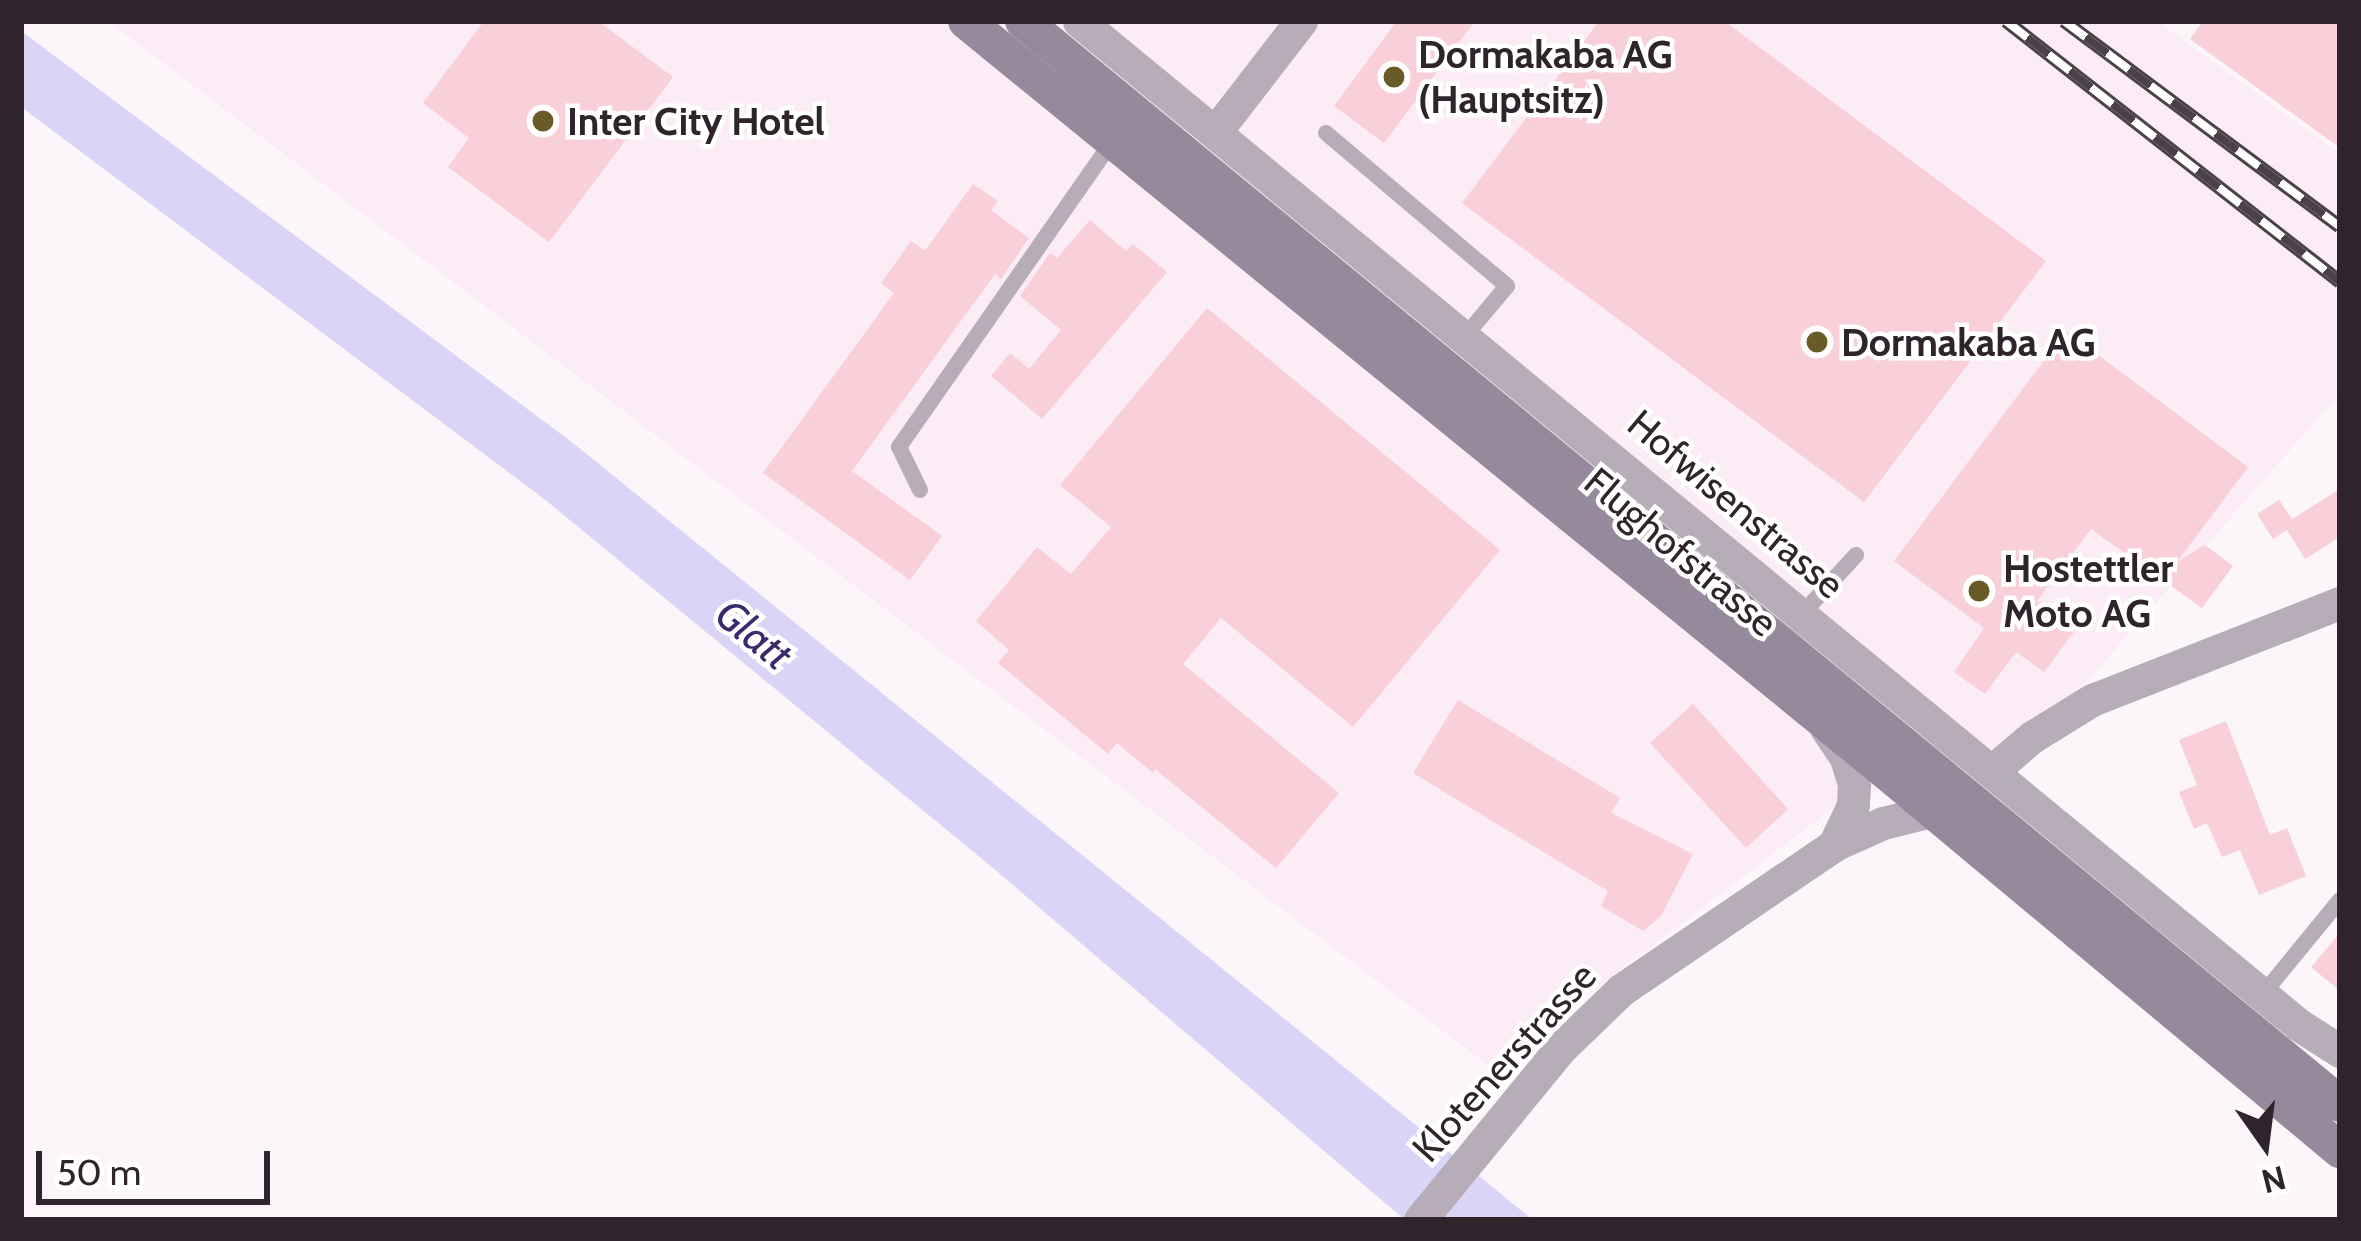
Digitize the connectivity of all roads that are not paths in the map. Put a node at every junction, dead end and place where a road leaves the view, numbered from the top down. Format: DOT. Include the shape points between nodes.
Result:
graph roads {
  1 [pos="966,21"];
  2 [pos="1023,21"];
  3 [pos="1078,21"];
  4 [pos="1301,21"];
  5 [pos="1216,131"];
  6 [pos="1326,133"];
  7 [pos="1114,139"];
  8 [pos="1465,336"];
  9 [pos="920,490"];
  10 [pos="1856,555"];
  11 [pos="2340,603"];
  12 [pos="1802,614"];
  13 [pos="1825,727"];
  14 [pos="1993,772"];
  15 [pos="1932,812"];
  16 [pos="1834,845"];
  17 [pos="2340,900"];
  18 [pos="2264,994"];
  19 [pos="2340,1051"];
  20 [pos="2340,1104"];
  21 [pos="2340,1150"];
  22 [pos="1420,1220"];
  1 -- 7 [label="main road, Flughofstrasse"];
  2 -- 20 [label="main road, Flughofstrasse"];
  3 -- 5 [label="street, Hofwisenstrasse"];
  4 -- 5 [label="street"];
  5 -- 8 [label="street, Hofwisenstrasse"];
  6 -- 8 [label="lane" via="1507,286"];
  7 -- 9 [label="lane" via="899,447"];
  7 -- 13 [label="main road, Flughofstrasse"];
  8 -- 12 [label="street, Hofwisenstrasse"];
  10 -- 12 [label="lane"];
  11 -- 14 [label="street" via="2092,700"];
  12 -- 14 [label="street, Hofwisenstrasse"];
  13 -- 15 [label="main road, Flughofstrasse"];
  13 -- 16 [label="street" via="1854,784"];
  14 -- 18 [label="street, Hofwisenstrasse"];
  15 -- 16 [label="street, Klotenerstrasse"];
  15 -- 21 [label="main road, Flughofstrasse"];
  16 -- 22 [label="street, Klotenerstrasse" via="1622,990 1560,1049"];
  17 -- 18 [label="lane"];
  18 -- 19 [label="street, Hofwisenstrasse"];
}
